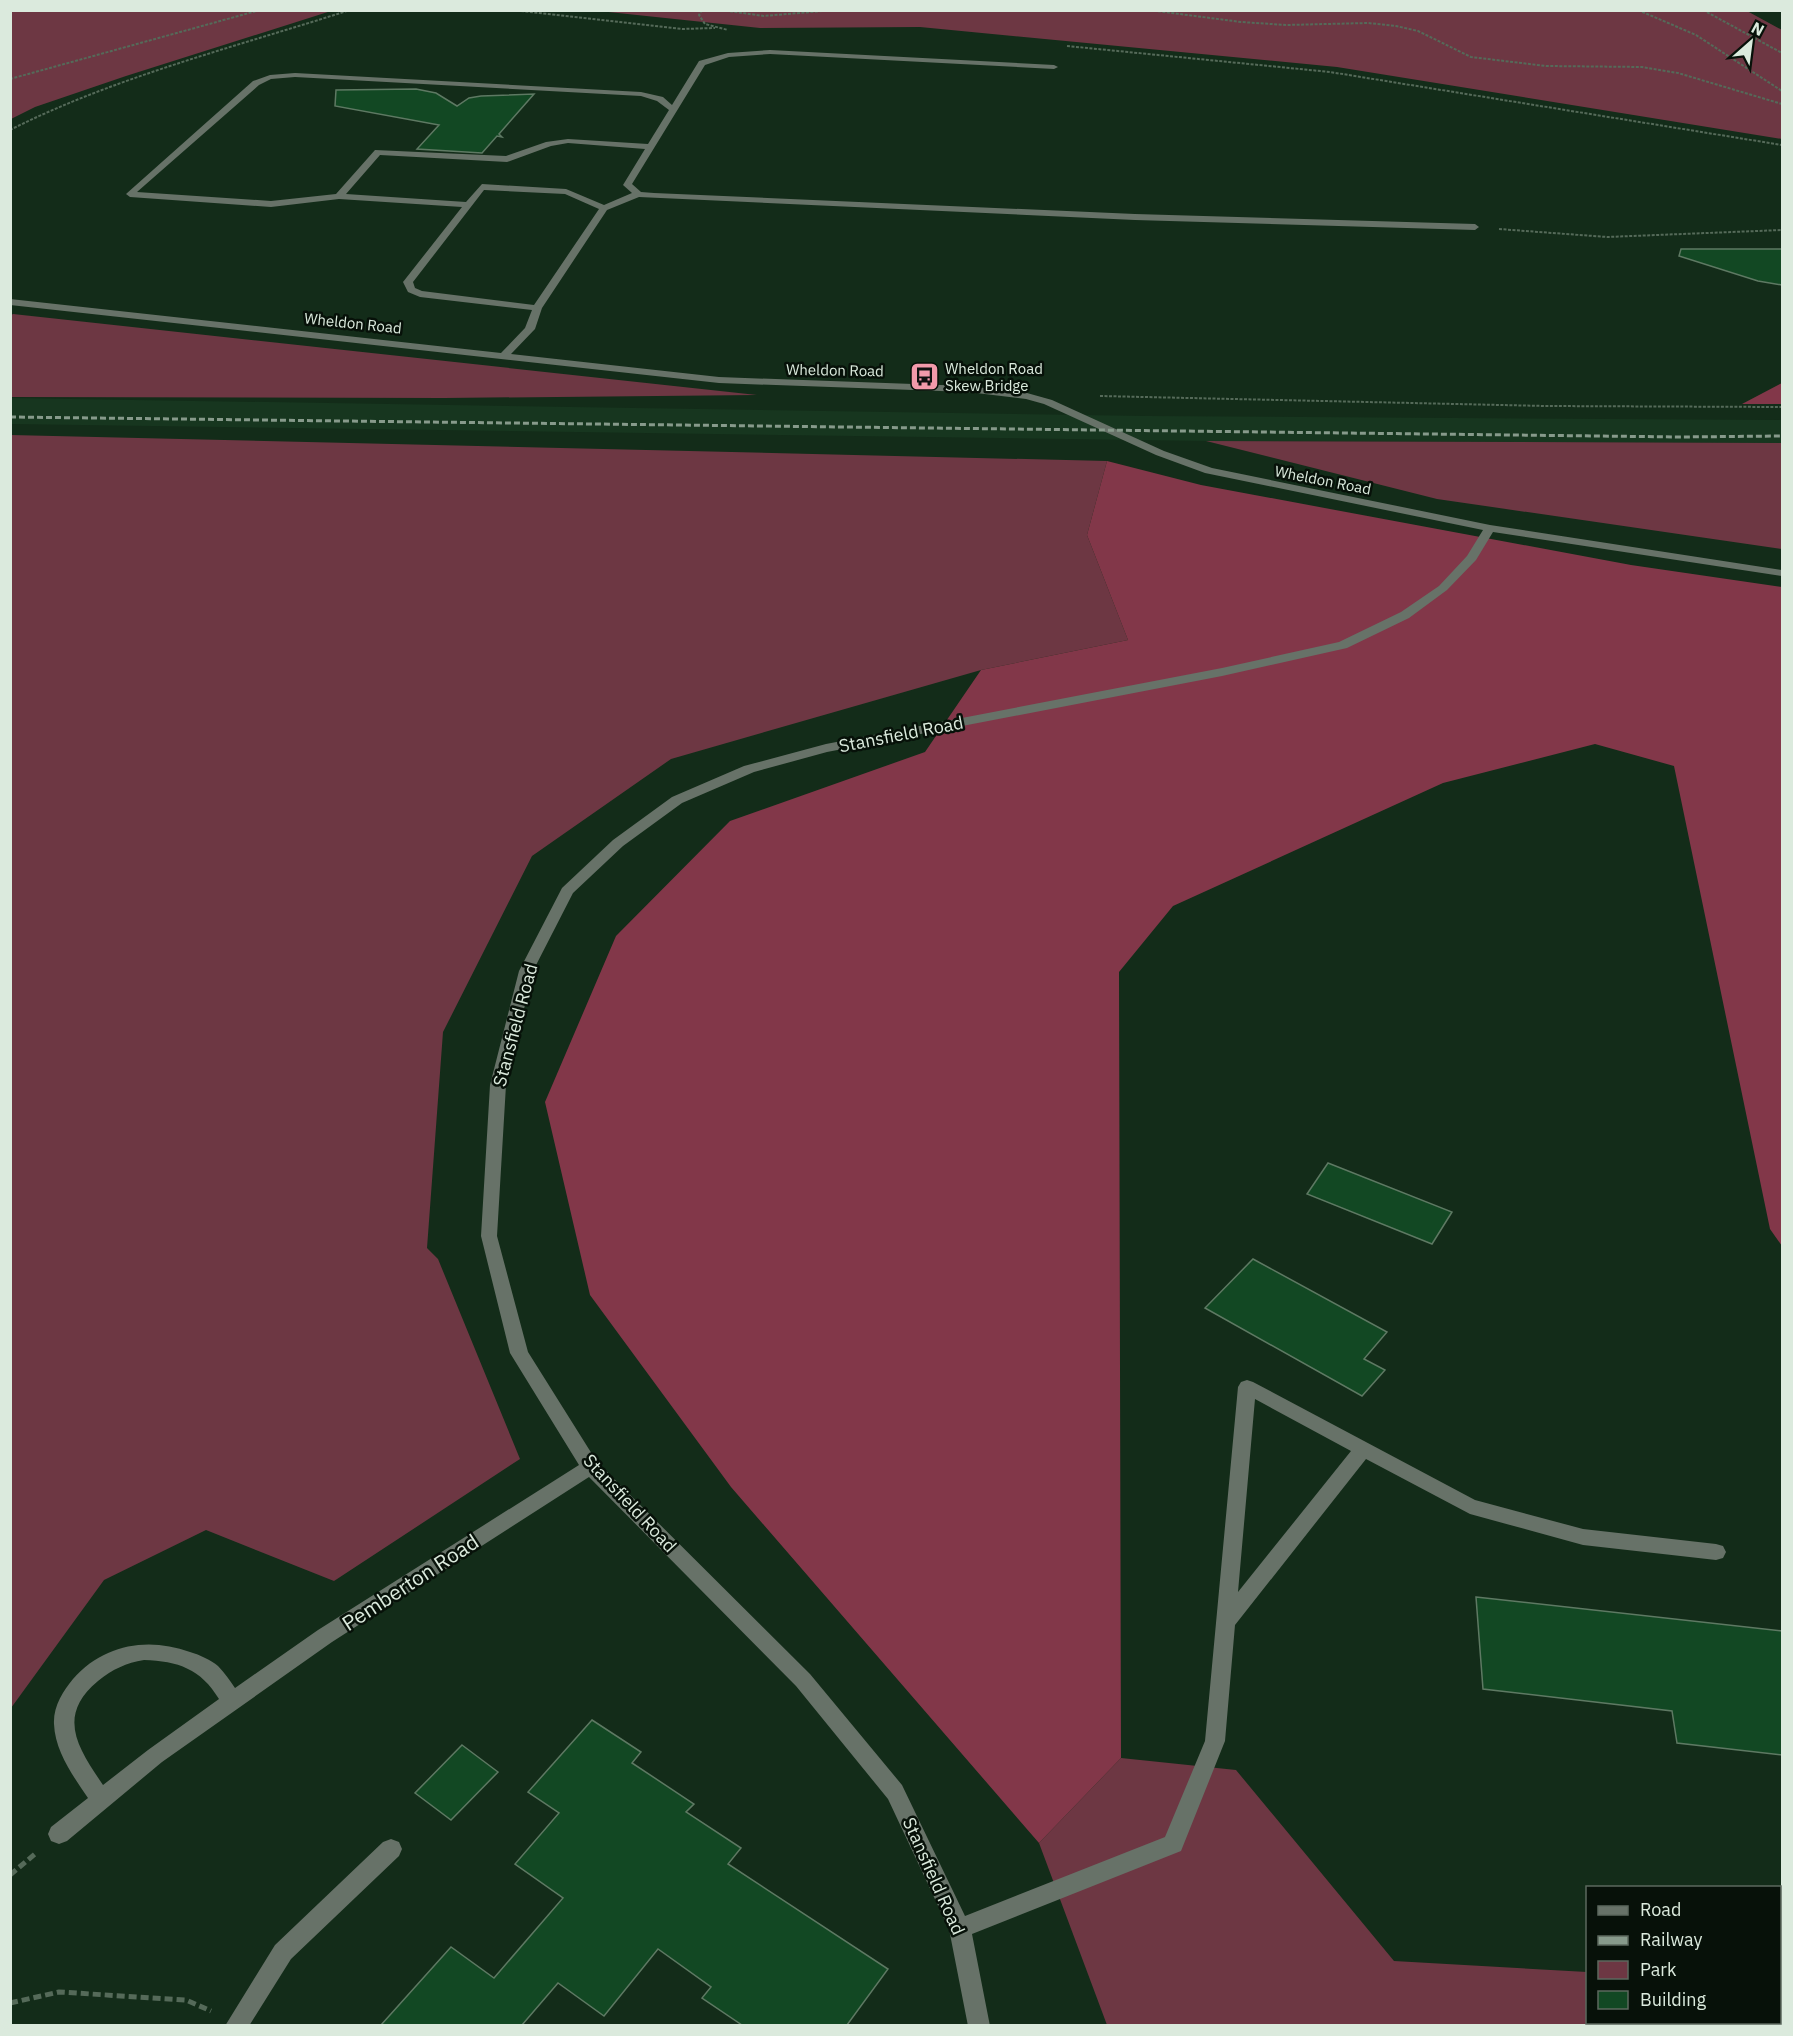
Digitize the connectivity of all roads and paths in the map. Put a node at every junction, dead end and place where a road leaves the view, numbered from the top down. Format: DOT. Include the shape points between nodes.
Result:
graph roads {
  1 [pos="260,10"];
  2 [pos="350,10"];
  3 [pos="512,10"];
  4 [pos="702,10"];
  5 [pos="721,10"];
  6 [pos="835,10"];
  7 [pos="1149,10"];
  8 [pos="1638,10"];
  9 [pos="1702,10"];
  10 [pos="719,28"];
  11 [pos="736,32"];
  12 [pos="1059,45"];
  13 [pos="1782,53"];
  14 [pos="1054,67"];
  15 [pos="10,79"];
  16 [pos="1782,91"];
  17 [pos="1782,104"];
  18 [pos="673,109"];
  19 [pos="10,130"];
  20 [pos="1782,145"];
  21 [pos="650,147"];
  22 [pos="638,194"];
  23 [pos="339,196"];
  24 [pos="468,205"];
  25 [pos="604,208"];
  26 [pos="1475,227"];
  27 [pos="1782,230"];
  28 [pos="10,302"];
  29 [pos="537,308"];
  30 [pos="506,355"];
  31 [pos="1095,396"];
  32 [pos="1782,407"];
  33 [pos="1490,528"];
  34 [pos="1782,573"];
  35 [pos="1363,1449"];
  36 [pos="590,1467"];
  37 [pos="1716,1552"];
  38 [pos="1225,1623"];
  39 [pos="232,1701"];
  40 [pos="101,1800"];
  41 [pos="59,1834"];
  42 [pos="391,1849"];
  43 [pos="960,1928"];
  44 [pos="10,2003"];
  45 [pos="236,2023"];
  46 [pos="978,2025"];
  1 -- 15 [label="path"];
  2 -- 19 [label="path" via="133,80 46,112"];
  3 -- 10 [label="path" via="682,29"];
  4 -- 10 [label="path" via="699,15 705,24"];
  5 -- 6 [label="path" via="757,17 788,17"];
  7 -- 17 [label="path" via="1286,25 1396,26 1418,31 1471,57 1546,66 1642,67"];
  8 -- 16 [label="path" via="1696,35"];
  9 -- 13 [label="path"];
  10 -- 11 [label="path"];
  12 -- 20 [label="path" via="1330,72"];
  14 -- 18 [label="street" via="770,52 728,55 702,63"];
  18 -- 21 [label="street"];
  18 -- 23 [label="street" via="660,99 641,94 279,76 255,83 130,194 271,204"];
  21 -- 22 [label="street" via="627,185"];
  21 -- 23 [label="street" via="568,141 507,159 378,152"];
  22 -- 25 [label="street"];
  22 -- 26 [label="street" via="1136,217"];
  23 -- 24 [label="street"];
  24 -- 25 [label="street" via="482,187 566,192"];
  24 -- 29 [label="street" via="414,272 408,282 411,290"];
  25 -- 29 [label="street"];
  26 -- 27 [label="path" via="1607,237"];
  28 -- 30 [label="street, Wheldon Road"];
  29 -- 30 [label="street" via="530,329"];
  30 -- 33 [label="street, Wheldon Road" via="719,380 968,388 1027,396 1209,471"];
  31 -- 32 [label="path"];
  33 -- 34 [label="street, Wheldon Road"];
  33 -- 36 [label="street, Stansfield Road" via="1472,558 1443,588 1405,615 1343,645 826,748 749,769 677,800 618,843 567,891 526,970 498,1085 489,1236 519,1353"];
  35 -- 37 [label="street" via="1470,1506 1583,1537"];
  35 -- 38 [label="street"];
  35 -- 38 [label="street" via="1247,1387"];
  36 -- 39 [label="street, Pemberton Road" via="325,1636"];
  36 -- 43 [label="street, Stansfield Road" via="803,1680 895,1792"];
  38 -- 43 [label="street" via="1215,1741 1173,1844"];
  39 -- 40 [label="street, Pemberton Road"];
  39 -- 40 [label="street" via="210,1670 174,1654 125,1653 99,1666 68,1702 63,1722 67,1745"];
  40 -- 41 [label="street, Pemberton Road"];
  42 -- 45 [label="street" via="283,1952"];
  43 -- 46 [label="street, Stansfield Road"];
  44 -- 45 [label="path" via="60,1992 186,2000"];
}
